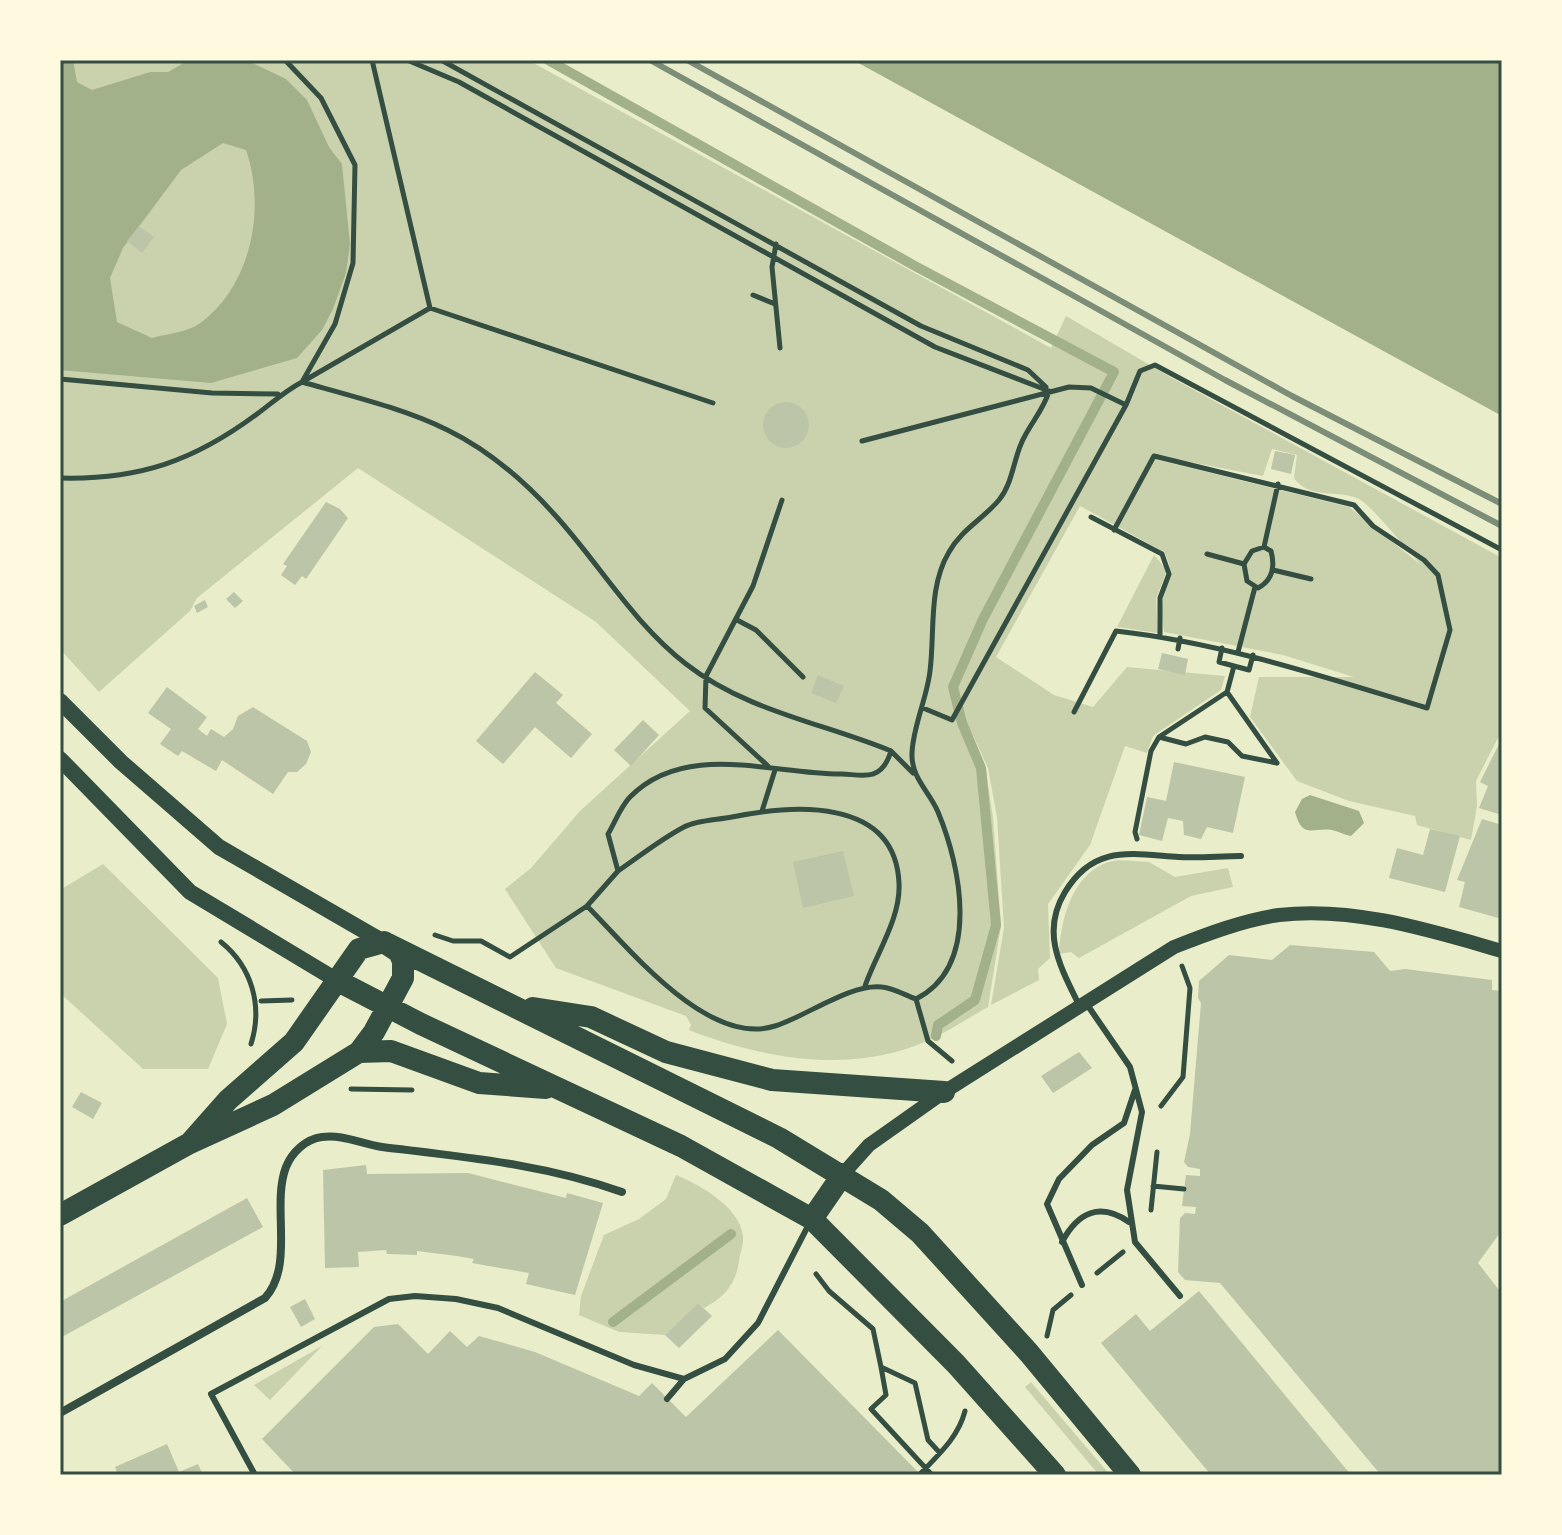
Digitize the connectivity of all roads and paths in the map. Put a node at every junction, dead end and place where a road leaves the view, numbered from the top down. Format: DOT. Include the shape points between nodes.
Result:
graph roads {
  1 [pos="285,60"];
  2 [pos="372,60"];
  3 [pos="407,60"];
  4 [pos="441,60"];
  5 [pos="776,244"];
  6 [pos="772,257"];
  7 [pos="753,295"];
  8 [pos="776,305"];
  9 [pos="430,308"];
  10 [pos="780,348"];
  11 [pos="60,379"];
  12 [pos="302,382"];
  13 [pos="1049,391"];
  14 [pos="279,394"];
  15 [pos="713,403"];
  16 [pos="1126,405"];
  17 [pos="862,441"];
  18 [pos="60,478"];
  19 [pos="1278,484"];
  20 [pos="782,500"];
  21 [pos="1091,517"];
  22 [pos="1114,530"];
  23 [pos="1264,547"];
  24 [pos="1502,550"];
  25 [pos="1207,554"];
  26 [pos="1244,564"];
  27 [pos="1273,570"];
  28 [pos="1311,579"];
  29 [pos="1255,587"];
  30 [pos="737,620"];
  31 [pos="1160,636"];
  32 [pos="1180,638"];
  33 [pos="1222,648"];
  34 [pos="1178,649"];
  35 [pos="1238,652"];
  36 [pos="1253,655"];
  37 [pos="1234,666"];
  38 [pos="706,676"];
  39 [pos="803,677"];
  40 [pos="1227,692"];
  41 [pos="60,701"];
  42 [pos="922,708"];
  43 [pos="1074,712"];
  44 [pos="1159,737"];
  45 [pos="891,751"];
  46 [pos="60,759"];
  47 [pos="768,766"];
  48 [pos="775,770"];
  49 [pos="914,773"];
  50 [pos="762,811"];
  51 [pos="1141,853"];
  52 [pos="1241,856"];
  53 [pos="618,871"];
  54 [pos="587,906"];
  55 [pos="215,937"];
  56 [pos="453,941"];
  57 [pos="465,943"];
  58 [pos="388,944"];
  59 [pos="461,951"];
  60 [pos="1502,951"];
  61 [pos="338,981"];
  62 [pos="865,986"];
  63 [pos="297,999"];
  64 [pos="916,999"];
  65 [pos="261,1001"];
  66 [pos="512,1005"];
  67 [pos="1083,1005"];
  68 [pos="388,1008"];
  69 [pos="928,1041"];
  70 [pos="359,1052"];
  71 [pos="247,1055"];
  72 [pos="1136,1087"];
  73 [pos="559,1089"];
  74 [pos="944,1092"];
  75 [pos="190,1143"];
  76 [pos="843,1174"];
  77 [pos="1153,1186"];
  78 [pos="1184,1189"];
  79 [pos="622,1192"];
  80 [pos="60,1215"];
  81 [pos="812,1219"];
  82 [pos="1129,1223"];
  83 [pos="1062,1242"];
  84 [pos="816,1274"];
  85 [pos="1082,1285"];
  86 [pos="1180,1296"];
  87 [pos="881,1367"];
  88 [pos="684,1379"];
  89 [pos="667,1399"];
  90 [pos="965,1410"];
  91 [pos="60,1413"];
  92 [pos="940,1453"];
  93 [pos="926,1468"];
  94 [pos="920,1474"];
  95 [pos="255,1475"];
  96 [pos="932,1475"];
  97 [pos="1055,1475"];
  98 [pos="1130,1475"];
  1 -- 12 [label="path" via="321,98 355,165 353,263 335,324"];
  2 -- 9 [label="path"];
  3 -- 6 [label="path" via="459,82"];
  4 -- 5 [label="path"];
  5 -- 6 [label="path"];
  5 -- 13 [label="path" via="921,326 1028,370"];
  6 -- 8 [label="path"];
  6 -- 13 [label="path" via="935,347"];
  7 -- 8 [label="path"];
  8 -- 10 [label="path"];
  9 -- 12 [label="path"];
  9 -- 15 [label="path"];
  11 -- 14 [label="path"];
  12 -- 14 [label="path"];
  12 -- 38 [label="path" via="412,412 504,462 556,515 614,593 687,666"];
  13 -- 16 [label="path" via="1091,388"];
  13 -- 17 [label="path"];
  13 -- 42 [label="path" via="1021,443 1008,485 959,536 943,564"];
  14 -- 18 [label="path" via="256,415 187,457 122,476"];
  16 -- 24 [label="path" via="1140,371 1155,365"];
  16 -- 42 [label="path" via="952,720"];
  19 -- 22 [label="path" via="1154,456"];
  19 -- 23 [label="path"];
  19 -- 36 [label="path" via="1354,505 1373,526 1424,560 1438,575 1450,630 1427,708"];
  20 -- 30 [label="path"];
  21 -- 22 [label="path"];
  22 -- 31 [label="path" via="1162,554 1168,564 1159,608"];
  23 -- 26 [label="path" via="1252,551"];
  23 -- 27 [label="path" via="1271,551"];
  25 -- 26 [label="path"];
  26 -- 29 [label="path" via="1247,581"];
  27 -- 28 [label="path"];
  27 -- 29 [label="path" via="1266,583"];
  29 -- 35 [label="path"];
  30 -- 38 [label="path"];
  30 -- 39 [label="path" via="756,630"];
  31 -- 32 [label="path"];
  31 -- 43 [label="path" via="1116,631"];
  32 -- 33 [label="path"];
  32 -- 34 [label="path"];
  33 -- 35 [label="path"];
  33 -- 37 [label="path" via="1219,662"];
  35 -- 36 [label="path"];
  36 -- 37 [label="path" via="1249,670"];
  37 -- 40 [label="path"];
  38 -- 45 [label="path" via="743,699"];
  38 -- 47 [label="path" via="705,708"];
  40 -- 44 [label="path"];
  40 -- 44 [label="path" via="1277,763 1242,756 1228,742 1205,737 1186,744"];
  41 -- 58 [label="main road" via="219,847"];
  42 -- 49 [label="path" via="913,747"];
  44 -- 51 [label="path" via="1151,751 1135,832"];
  45 -- 48 [label="path" via="887,763 872,775"];
  45 -- 49 [label="path"];
  46 -- 61 [label="main road" via="190,892"];
  47 -- 48 [label="path"];
  47 -- 53 [label="path" via="704,765 673,770 645,785 628,798 608,834"];
  48 -- 50 [label="path"];
  49 -- 64 [label="path" via="940,815 959,895 949,967 930,992"];
  50 -- 53 [label="path" via="687,825"];
  50 -- 62 [label="path" via="835,811 859,820 889,849 897,865 898,898"];
  51 -- 52 [label="lane"];
  51 -- 67 [label="lane" via="1099,858 1083,867 1056,907 1055,956"];
  53 -- 54 [label="path"];
  54 -- 57 [label="path" via="510,957 481,941"];
  54 -- 62 [label="path" via="666,987 703,1012 741,1026 773,1027"];
  55 -- 71 [label="path" via="237,958 254,989 254,1034"];
  56 -- 57 [label="path"];
  57 -- 59 [label="path"];
  58 -- 61 [label="highway" via="375,942 359,949"];
  58 -- 66 [label="highway"];
  58 -- 68 [label="highway" via="399,952 404,970"];
  60 -- 67 [label="street" via="1383,921 1277,915 1174,947"];
  61 -- 68 [label="highway"];
  61 -- 75 [label="highway" via="294,1042 228,1100"];
  62 -- 64 [label="path"];
  63 -- 65 [label="path"];
  64 -- 69 [label="path"];
  66 -- 74 [label="highway" via="591,1017 666,1052 772,1080"];
  66 -- 76 [label="highway"];
  67 -- 72 [label="lane" via="1122,1053"];
  67 -- 74 [label="street"];
  68 -- 70 [label="highway"];
  68 -- 73 [label="highway"];
  70 -- 73 [label="highway" via="391,1051 479,1083"];
  70 -- 75 [label="highway" via="273,1105"];
  72 -- 82 [label="lane" via="1142,1122 1127,1190"];
  72 -- 83 [label="lane" via="1118,1131 1092,1145 1059,1179 1047,1204"];
  73 -- 81 [label="highway" via="738,1176"];
  74 -- 76 [label="street" via="869,1145"];
  75 -- 80 [label="highway"];
  76 -- 81 [label="highway"];
  76 -- 98 [label="highway" via="920,1233"];
  77 -- 78 [label="path"];
  79 -- 91 [label="street" via="587,1179 485,1158 319,1137 301,1145 285,1169 276,1276 265,1298"];
  81 -- 88 [label="lane" via="758,1323 725,1359"];
  81 -- 97 [label="highway" via="927,1334"];
  82 -- 83 [label="lane" via="1113,1211 1093,1212 1071,1225"];
  82 -- 86 [label="lane" via="1135,1242"];
  83 -- 85 [label="lane"];
  84 -- 87 [label="path" via="873,1329"];
  87 -- 92 [label="path" via="915,1383 928,1440"];
  87 -- 93 [label="path" via="886,1395 871,1409"];
  88 -- 89 [label="lane"];
  88 -- 95 [label="lane" via="634,1365 498,1308 434,1296 389,1299 211,1394"];
  90 -- 92 [label="path" via="962,1424"];
  92 -- 93 [label="path"];
  93 -- 94 [label="path"];
  93 -- 96 [label="path"];
}
